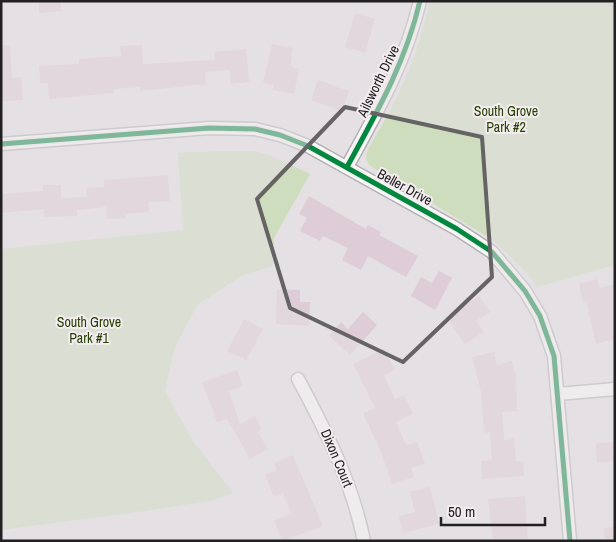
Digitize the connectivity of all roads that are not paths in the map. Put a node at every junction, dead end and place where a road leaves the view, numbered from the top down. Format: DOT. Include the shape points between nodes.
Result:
graph roads {
  1 [pos="420,1"];
  2 [pos="1,144"];
  3 [pos="346,167"];
  4 [pos="298,379"];
  5 [pos="615,389"];
  6 [pos="558,394"];
  7 [pos="364,541"];
  8 [pos="570,541"];
  1 -- 3 [label="street, Ailsworth Drive" via="414,28 397,73"];
  2 -- 3 [label="street, Beller Drive" via="227,127 280,135"];
  3 -- 6 [label="street, Beller Drive" via="492,252 525,291 540,316 554,356"];
  4 -- 7 [label="street, Dixon Court" via="338,456"];
  5 -- 6 [label="street"];
  6 -- 8 [label="street, Beller Drive"];
}
